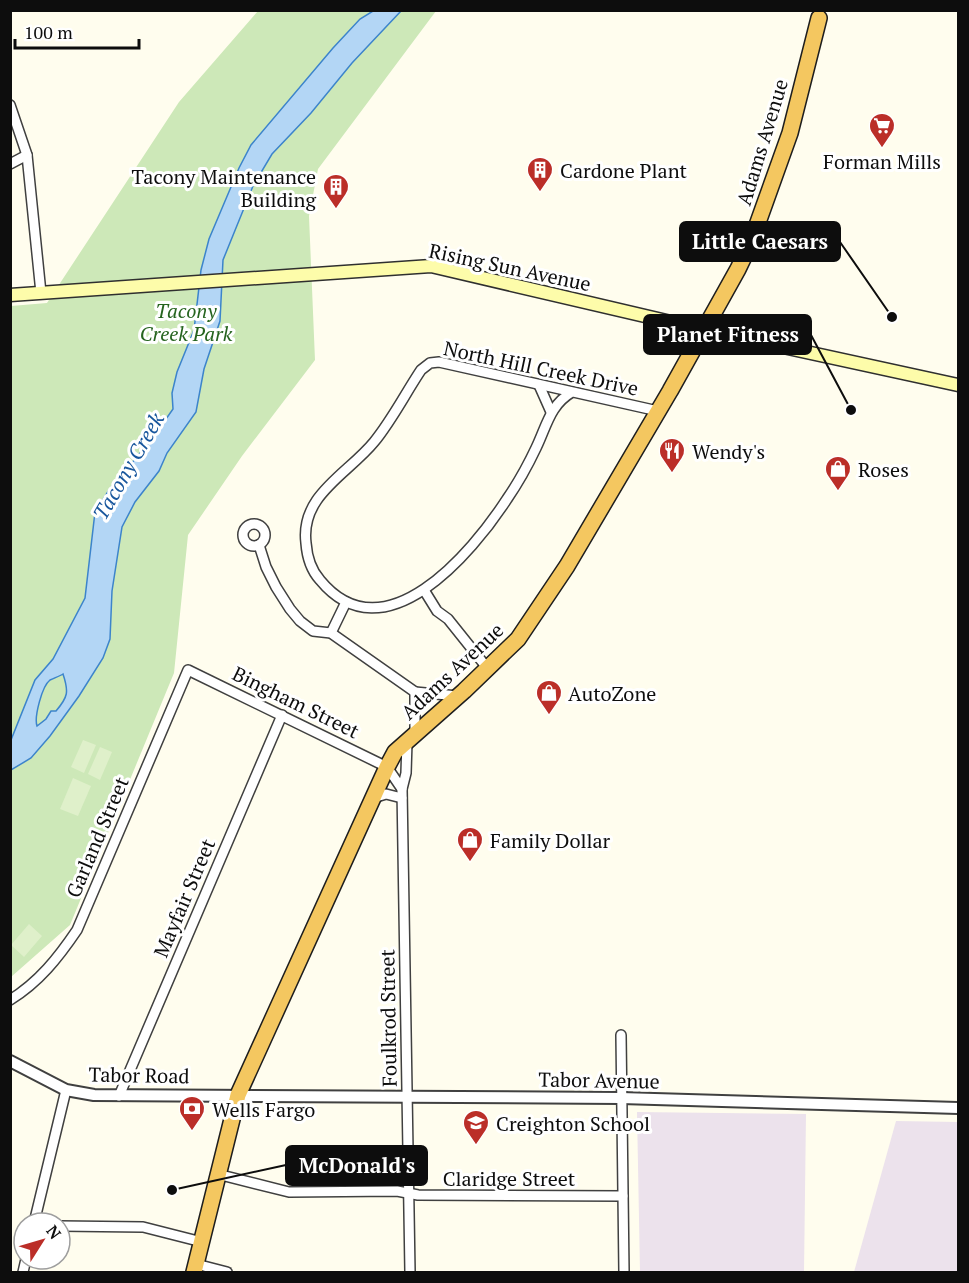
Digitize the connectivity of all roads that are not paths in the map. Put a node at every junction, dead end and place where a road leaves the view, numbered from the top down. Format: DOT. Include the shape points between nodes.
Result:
graph roads {
  1 [pos="819,18"];
  2 [pos="10,105"];
  3 [pos="27,155"];
  4 [pos="10,164"];
  5 [pos="41,293"];
  6 [pos="10,295"];
  7 [pos="705,330"];
  8 [pos="539,385"];
  9 [pos="958,386"];
  10 [pos="572,392"];
  11 [pos="658,411"];
  12 [pos="551,412"];
  13 [pos="259,545"];
  14 [pos="424,590"];
  15 [pos="346,602"];
  16 [pos="331,633"];
  17 [pos="488,669"];
  18 [pos="189,670"];
  19 [pos="415,692"];
  20 [pos="458,696"];
  21 [pos="282,715"];
  22 [pos="411,738"];
  23 [pos="387,767"];
  24 [pos="402,794"];
  25 [pos="373,798"];
  26 [pos="10,1000"];
  27 [pos="621,1035"];
  28 [pos="12,1066"];
  29 [pos="66,1090"];
  30 [pos="238,1095"];
  31 [pos="119,1096"];
  32 [pos="408,1097"];
  33 [pos="621,1098"];
  34 [pos="958,1108"];
  35 [pos="217,1174"];
  36 [pos="408,1193"];
  37 [pos="623,1196"];
  38 [pos="37,1211"];
  39 [pos="72,1226"];
  40 [pos="202,1242"];
  41 [pos="195,1268"];
  42 [pos="227,1272"];
  43 [pos="410,1272"];
  44 [pos="624,1272"];
  1 -- 7 [label="highway, Adams Avenue" via="779,167 744,259"];
  2 -- 3 [label="street"];
  3 -- 4 [label="street"];
  3 -- 5 [label="street"];
  5 -- 6 [label="main road, Rising Sun Avenue"];
  5 -- 7 [label="main road, Rising Sun Avenue" via="431,266"];
  7 -- 9 [label="main road, Rising Sun Avenue"];
  7 -- 11 [label="highway, Adams Avenue"];
  8 -- 10 [label="street, North Hill Creek Drive"];
  8 -- 12 [label="street"];
  8 -- 15 [label="street, North Hill Creek Drive" via="439,362 421,370 373,443 319,496 310,511 305,538 310,564 329,590"];
  10 -- 11 [label="street, North Hill Creek Drive"];
  10 -- 12 [label="street"];
  11 -- 17 [label="highway, Adams Avenue" via="541,607 518,639"];
  12 -- 14 [label="street" via="508,499 471,545"];
  13 -- 16 [label="street" via="266,567 290,609 313,631"];
  14 -- 15 [label="street" via="384,608"];
  14 -- 17 [label="street" via="437,611"];
  15 -- 16 [label="street"];
  16 -- 19 [label="street"];
  17 -- 20 [label="highway, Adams Avenue"];
  18 -- 21 [label="street, Bingham Street"];
  18 -- 26 [label="street, Garland Street" via="76,930 43,974"];
  19 -- 20 [label="street"];
  19 -- 22 [label="street, Foulkrod Street"];
  20 -- 22 [label="highway, Adams Avenue"];
  21 -- 23 [label="street, Bingham Street"];
  21 -- 31 [label="street, Mayfair Street"];
  22 -- 23 [label="highway, Adams Avenue" via="395,752"];
  22 -- 24 [label="street, Foulkrod Street"];
  23 -- 24 [label="street"];
  23 -- 25 [label="highway, Adams Avenue"];
  24 -- 25 [label="street"];
  24 -- 32 [label="street, Foulkrod Street"];
  25 -- 30 [label="highway, Adams Avenue"];
  27 -- 33 [label="street"];
  28 -- 29 [label="street, Tabor Road"];
  29 -- 31 [label="street, Tabor Road"];
  29 -- 38 [label="street"];
  30 -- 31 [label="street, Tabor Road"];
  30 -- 32 [label="street, Tabor Avenue"];
  30 -- 35 [label="highway, Adams Avenue"];
  32 -- 33 [label="street, Tabor Avenue"];
  32 -- 36 [label="street, Foulkrod Street"];
  33 -- 34 [label="street, Tabor Avenue"];
  33 -- 37 [label="street"];
  35 -- 36 [label="street, Claridge Street" via="290,1192"];
  35 -- 40 [label="highway, Adams Avenue"];
  36 -- 37 [label="street, Claridge Street"];
  36 -- 43 [label="street, Foulkrod Street"];
  37 -- 44 [label="street"];
  39 -- 40 [label="street" via="143,1227"];
  40 -- 41 [label="highway, Adams Avenue"];
  41 -- 42 [label="street"];
}
